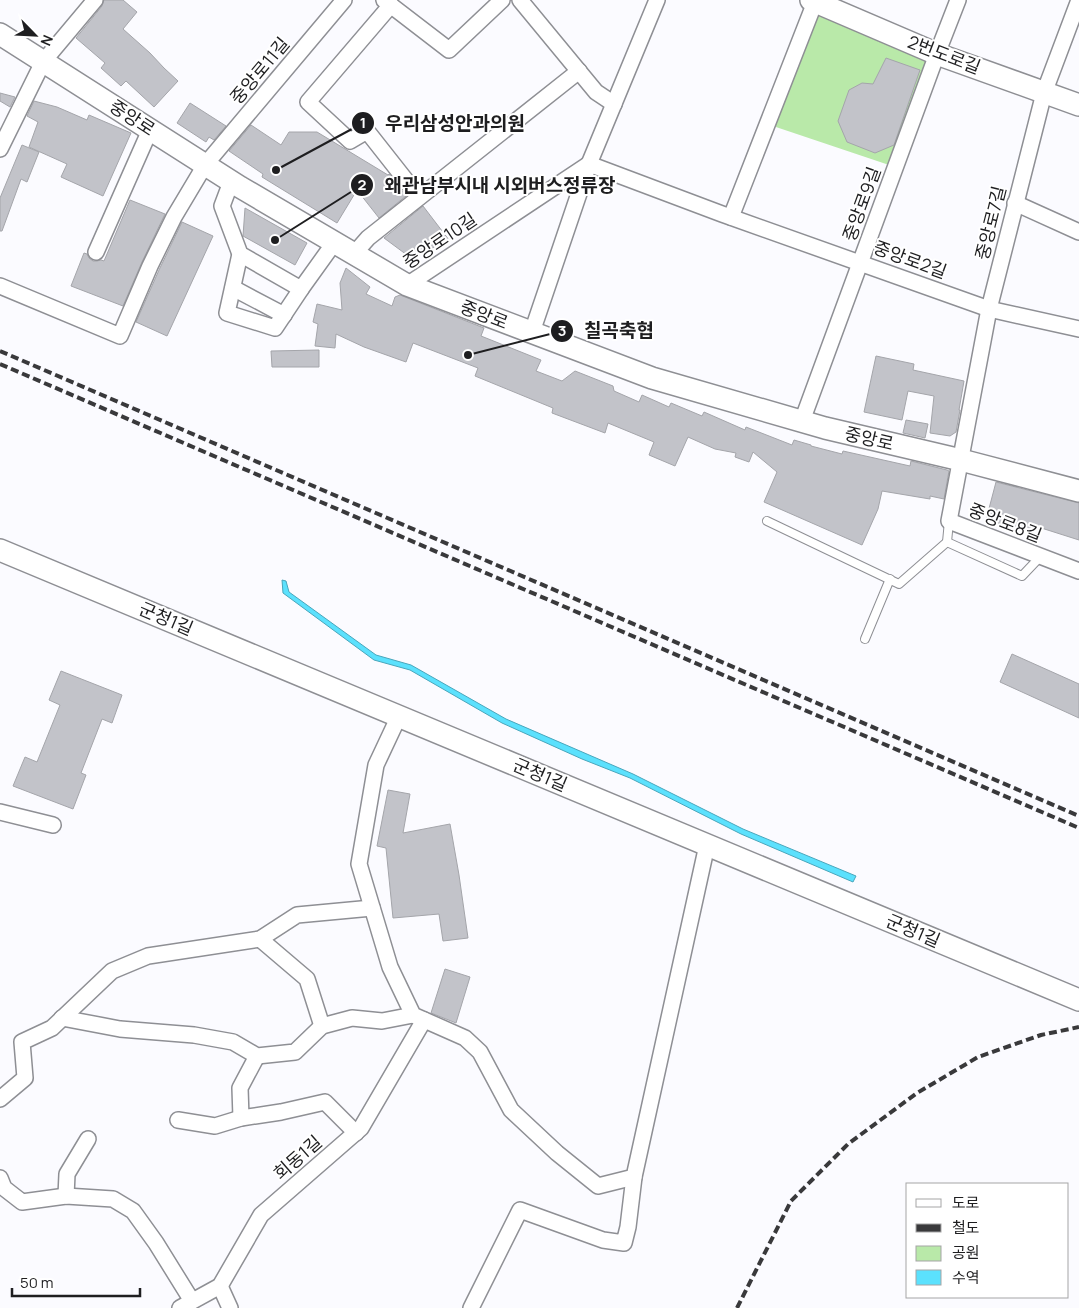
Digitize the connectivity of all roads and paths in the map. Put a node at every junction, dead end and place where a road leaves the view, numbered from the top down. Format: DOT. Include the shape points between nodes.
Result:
graph roads {
  1 [pos="95,0"];
  2 [pos="344,0"];
  3 [pos="502,0"];
  4 [pos="520,0"];
  5 [pos="657,0"];
  6 [pos="958,0"];
  7 [pos="1079,0"];
  8 [pos="813,1"];
  9 [pos="388,3"];
  10 [pos="0,34"];
  11 [pos="937,54"];
  12 [pos="43,62"];
  13 [pos="578,71"];
  14 [pos="1044,93"];
  15 [pos="614,104"];
  16 [pos="1079,105"];
  17 [pos="150,130"];
  18 [pos="0,149"];
  19 [pos="589,164"];
  20 [pos="206,165"];
  21 [pos="231,182"];
  22 [pos="419,197"];
  23 [pos="1015,203"];
  24 [pos="731,217"];
  25 [pos="1079,232"];
  26 [pos="334,243"];
  27 [pos="96,252"];
  28 [pos="240,254"];
  29 [pos="354,254"];
  30 [pos="860,263"];
  31 [pos="0,286"];
  32 [pos="407,286"];
  33 [pos="232,288"];
  34 [pos="301,289"];
  35 [pos="989,309"];
  36 [pos="284,315"];
  37 [pos="1079,329"];
  38 [pos="532,332"];
  39 [pos="802,421"];
  40 [pos="961,460"];
  41 [pos="1079,491"];
  42 [pos="767,520"];
  43 [pos="949,521"];
  44 [pos="947,542"];
  45 [pos="0,550"];
  46 [pos="1041,556"];
  47 [pos="1079,571"];
  48 [pos="890,579"];
  49 [pos="865,639"];
  50 [pos="399,716"];
  51 [pos="0,812"];
  52 [pos="53,825"];
  53 [pos="707,845"];
  54 [pos="372,908"];
  55 [pos="260,939"];
  56 [pos="1079,1000"];
  57 [pos="419,1017"];
  58 [pos="62,1018"];
  59 [pos="322,1026"];
  60 [pos="257,1056"];
  61 [pos="0,1099"];
  62 [pos="241,1118"];
  63 [pos="178,1120"];
  64 [pos="356,1133"];
  65 [pos="88,1139"];
  66 [pos="634,1177"];
  67 [pos="0,1178"];
  68 [pos="66,1196"];
  69 [pos="220,1286"];
  70 [pos="186,1305"];
  71 [pos="230,1308"];
  72 [pos="470,1308"];
  1 -- 12 [label="street"];
  2 -- 20 [label="street, 중앙로11길"];
  3 -- 9 [label="street" via="449,50"];
  4 -- 13 [label="street"];
  5 -- 15 [label="street"];
  6 -- 11 [label="street, 중앙로9길"];
  7 -- 14 [label="street, 중앙로7길"];
  8 -- 11 [label="street, 2번도로길"];
  8 -- 24 [label="street"];
  9 -- 22 [label="street" via="308,102 350,141 367,131"];
  10 -- 12 [label="street, 중앙로"];
  11 -- 14 [label="street, 2번도로길"];
  11 -- 30 [label="street, 중앙로9길"];
  12 -- 17 [label="street, 중앙로"];
  12 -- 18 [label="street"];
  13 -- 15 [label="street" via="596,92"];
  13 -- 22 [label="street"];
  14 -- 16 [label="street, 2번도로길"];
  14 -- 23 [label="street, 중앙로7길"];
  15 -- 19 [label="street"];
  17 -- 20 [label="street, 중앙로"];
  17 -- 27 [label="street"];
  19 -- 24 [label="street, 중앙로2길"];
  19 -- 32 [label="street, 중앙로10길"];
  19 -- 38 [label="street"];
  20 -- 21 [label="street, 중앙로"];
  20 -- 31 [label="street, 중앙로11길" via="174,217 120,336"];
  21 -- 26 [label="street, 중앙로"];
  21 -- 28 [label="street" via="222,206"];
  22 -- 29 [label="street" via="368,238"];
  23 -- 25 [label="street"];
  23 -- 35 [label="street, 중앙로7길"];
  24 -- 30 [label="street, 중앙로2길"];
  26 -- 29 [label="street, 중앙로"];
  26 -- 34 [label="street"];
  28 -- 33 [label="street"];
  28 -- 34 [label="street"];
  29 -- 32 [label="street, 중앙로"];
  30 -- 35 [label="street, 중앙로2길"];
  30 -- 39 [label="street, 중앙로9길"];
  32 -- 38 [label="street, 중앙로"];
  33 -- 36 [label="street"];
  33 -- 36 [label="street" via="227,313 275,328"];
  34 -- 36 [label="street"];
  35 -- 37 [label="street, 중앙로2길"];
  35 -- 40 [label="street, 중앙로7길"];
  38 -- 39 [label="street, 중앙로" via="652,378"];
  39 -- 40 [label="street, 중앙로"];
  40 -- 41 [label="street, 중앙로"];
  40 -- 43 [label="street, 중앙로8길"];
  42 -- 48 [label="lane"];
  43 -- 44 [label="lane"];
  43 -- 46 [label="street, 중앙로8길"];
  44 -- 46 [label="lane" via="1022,576"];
  44 -- 48 [label="lane" via="899,584"];
  45 -- 50 [label="street, 군청1길"];
  46 -- 47 [label="street, 중앙로8길"];
  48 -- 49 [label="lane"];
  50 -- 53 [label="street, 군청1길"];
  50 -- 54 [label="street" via="376,765 358,864"];
  51 -- 52 [label="street"];
  53 -- 56 [label="street, 군청1길"];
  53 -- 66 [label="street"];
  54 -- 55 [label="street" via="297,915"];
  54 -- 57 [label="street" via="390,967"];
  55 -- 58 [label="street" via="148,956 112,971"];
  55 -- 59 [label="street" via="307,979"];
  57 -- 59 [label="street" via="382,1021 352,1018"];
  57 -- 64 [label="street, 회동1길"];
  57 -- 66 [label="street" via="465,1038 480,1052 511,1110 598,1186"];
  58 -- 60 [label="street" via="120,1029 234,1042"];
  58 -- 61 [label="street" via="52,1028 22,1042 25,1078"];
  59 -- 60 [label="street" via="296,1052"];
  60 -- 62 [label="street" via="240,1088"];
  62 -- 63 [label="street" via="215,1126"];
  62 -- 64 [label="street" via="324,1102"];
  64 -- 69 [label="street, 회동1길" via="261,1215"];
  65 -- 68 [label="street" via="68,1174"];
  66 -- 72 [label="street" via="624,1243 603,1240 520,1210"];
  67 -- 68 [label="street" via="4,1188 22,1202"];
  68 -- 70 [label="street" via="113,1199 133,1211 156,1243"];
  69 -- 70 [label="street"];
  69 -- 71 [label="street"];
}
